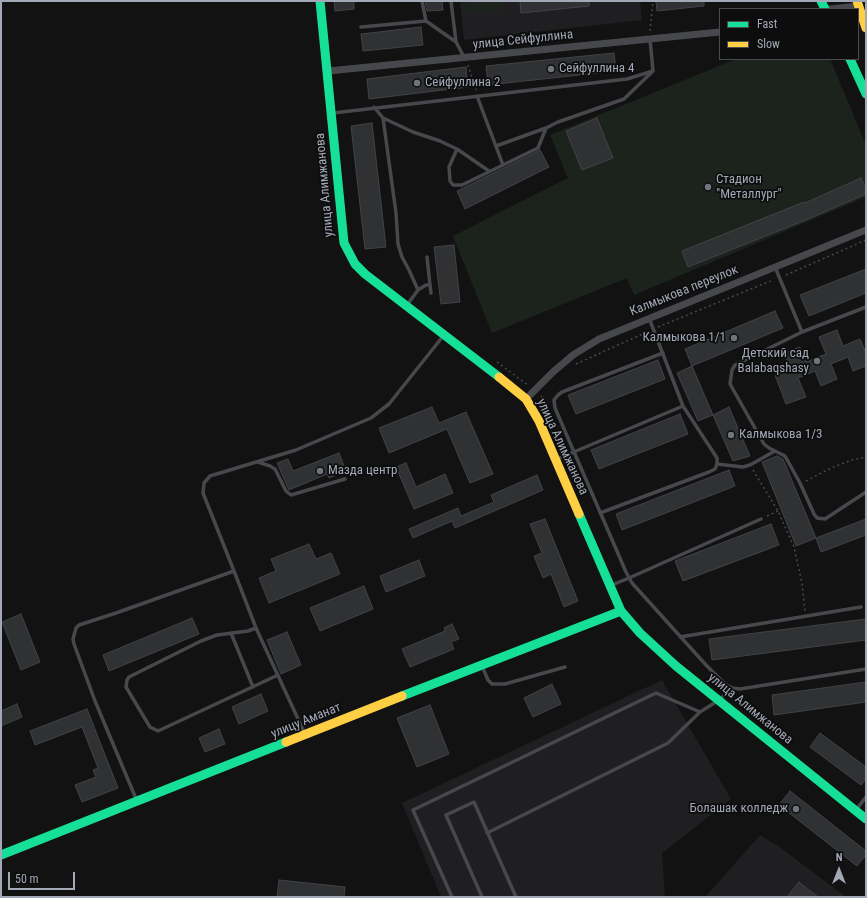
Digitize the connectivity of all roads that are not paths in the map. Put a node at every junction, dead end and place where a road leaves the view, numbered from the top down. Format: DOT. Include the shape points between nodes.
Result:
graph roads {
  1 [pos="320,1"];
  2 [pos="422,1"];
  3 [pos="451,1"];
  4 [pos="858,3"];
  5 [pos="835,8"];
  6 [pos="426,21"];
  7 [pos="361,26"];
  8 [pos="866,28"];
  9 [pos="719,32"];
  10 [pos="650,39"];
  11 [pos="456,42"];
  12 [pos="464,58"];
  13 [pos="851,60"];
  14 [pos="328,71"];
  15 [pos="653,71"];
  16 [pos="863,82"];
  17 [pos="866,94"];
  18 [pos="477,96"];
  19 [pos="374,107"];
  20 [pos="332,113"];
  21 [pos="383,118"];
  22 [pos="546,128"];
  23 [pos="496,146"];
  24 [pos="457,149"];
  25 [pos="503,164"];
  26 [pos="489,171"];
  27 [pos="866,230"];
  28 [pos="427,257"];
  29 [pos="775,267"];
  30 [pos="430,284"];
  31 [pos="418,290"];
  32 [pos="431,293"];
  33 [pos="406,306"];
  34 [pos="866,307"];
  35 [pos="649,318"];
  36 [pos="802,332"];
  37 [pos="444,335"];
  38 [pos="663,353"];
  39 [pos="526,399"];
  40 [pos="683,406"];
  41 [pos="775,451"];
  42 [pos="574,452"];
  43 [pos="555,460"];
  44 [pos="257,461"];
  45 [pos="717,464"];
  46 [pos="345,479"];
  47 [pos="866,492"];
  48 [pos="600,513"];
  49 [pos="761,520"];
  50 [pos="234,571"];
  51 [pos="629,578"];
  52 [pos="611,586"];
  53 [pos="861,607"];
  54 [pos="622,611"];
  55 [pos="256,628"];
  56 [pos="231,633"];
  57 [pos="680,637"];
  58 [pos="482,665"];
  59 [pos="565,667"];
  60 [pos="866,669"];
  61 [pos="278,675"];
  62 [pos="253,687"];
  63 [pos="732,688"];
  64 [pos="719,700"];
  65 [pos="700,712"];
  66 [pos="305,736"];
  67 [pos="866,797"];
  68 [pos="137,802"];
  69 [pos="856,811"];
  70 [pos="866,819"];
  71 [pos="488,833"];
  72 [pos="1,855"];
  73 [pos="452,897"];
  74 [pos="482,897"];
  75 [pos="516,897"];
  1 -- 14 [label="street, улица Алимжанова"];
  2 -- 6 [label="lane"];
  3 -- 11 [label="lane"];
  4 -- 5 [label="street"];
  4 -- 8 [label="street"];
  6 -- 7 [label="lane"];
  6 -- 11 [label="lane"];
  9 -- 10 [label="street, улица Сейфуллина"];
  10 -- 12 [label="street, улица Сейфуллина"];
  10 -- 15 [label="lane"];
  11 -- 12 [label="lane"];
  12 -- 14 [label="street, улица Сейфуллина"];
  13 -- 16 [label="street"];
  14 -- 20 [label="street, улица Алимжанова"];
  15 -- 18 [label="lane" via="627,79"];
  15 -- 22 [label="lane" via="624,99"];
  16 -- 17 [label="street"];
  18 -- 19 [label="lane"];
  18 -- 23 [label="lane"];
  19 -- 20 [label="lane"];
  19 -- 21 [label="lane"];
  20 -- 33 [label="street, улица Алимжанова" via="344,243 355,264"];
  21 -- 24 [label="lane"];
  21 -- 31 [label="lane" via="398,244"];
  22 -- 23 [label="lane"];
  22 -- 25 [label="lane" via="538,148"];
  23 -- 25 [label="lane"];
  24 -- 26 [label="lane"];
  24 -- 26 [label="lane" via="449,167 450,181 453,185 462,185"];
  25 -- 26 [label="lane"];
  27 -- 29 [label="street, Калмыкова переулок"];
  28 -- 30 [label="lane"];
  29 -- 35 [label="street, Калмыкова переулок"];
  29 -- 36 [label="lane"];
  30 -- 31 [label="lane"];
  30 -- 32 [label="lane"];
  31 -- 33 [label="lane"];
  33 -- 37 [label="street, улица Алимжанова"];
  34 -- 36 [label="lane"];
  35 -- 38 [label="lane"];
  35 -- 39 [label="street, Калмыкова переулок" via="598,339 573,355"];
  36 -- 41 [label="lane" via="736,364 730,376 730,384 764,444"];
  37 -- 39 [label="street, улица Алимжанова"];
  37 -- 44 [label="lane" via="389,404 371,418 296,450"];
  38 -- 40 [label="lane"];
  38 -- 42 [label="lane" via="558,394 554,400 555,408"];
  39 -- 43 [label="street, улица Алимжанова" via="539,421"];
  40 -- 42 [label="lane"];
  40 -- 45 [label="lane" via="717,458"];
  41 -- 45 [label="lane" via="743,467"];
  41 -- 47 [label="lane" via="785,456 817,518 825,520"];
  42 -- 43 [label="lane"];
  42 -- 48 [label="lane"];
  43 -- 52 [label="street, улица Алимжанова"];
  44 -- 46 [label="lane" via="274,469 286,491 292,495"];
  44 -- 50 [label="lane" via="210,476 205,480 203,487 203,493"];
  45 -- 48 [label="lane" via="715,469 709,472"];
  48 -- 51 [label="lane"];
  49 -- 51 [label="lane"];
  50 -- 55 [label="lane"];
  50 -- 68 [label="lane" via="76,628 74,644"];
  51 -- 52 [label="lane"];
  51 -- 57 [label="lane"];
  52 -- 54 [label="street, улица Алимжанова"];
  53 -- 57 [label="lane"];
  54 -- 58 [label="street, улицу Аманат"];
  54 -- 64 [label="street, улица Алимжанова" via="640,633"];
  55 -- 56 [label="lane"];
  55 -- 61 [label="lane"];
  56 -- 62 [label="lane"];
  56 -- 62 [label="lane" via="201,641 129,677 126,680 126,687 150,727 158,731"];
  57 -- 63 [label="lane" via="725,684"];
  58 -- 59 [label="lane" via="492,684 505,684"];
  58 -- 66 [label="street, улицу Аманат"];
  60 -- 63 [label="lane" via="740,689"];
  61 -- 62 [label="lane"];
  61 -- 66 [label="lane"];
  63 -- 64 [label="lane"];
  64 -- 65 [label="lane"];
  64 -- 69 [label="street, улица Алимжанова"];
  65 -- 71 [label="lane" via="668,743"];
  65 -- 73 [label="lane" via="656,693 413,810"];
  66 -- 68 [label="street, улицу Аманат"];
  67 -- 69 [label="lane"];
  68 -- 72 [label="street, улицу Аманат"];
  69 -- 70 [label="street, улица Алимжанова"];
  71 -- 74 [label="lane" via="474,802 446,815"];
  71 -- 75 [label="lane"];
}
